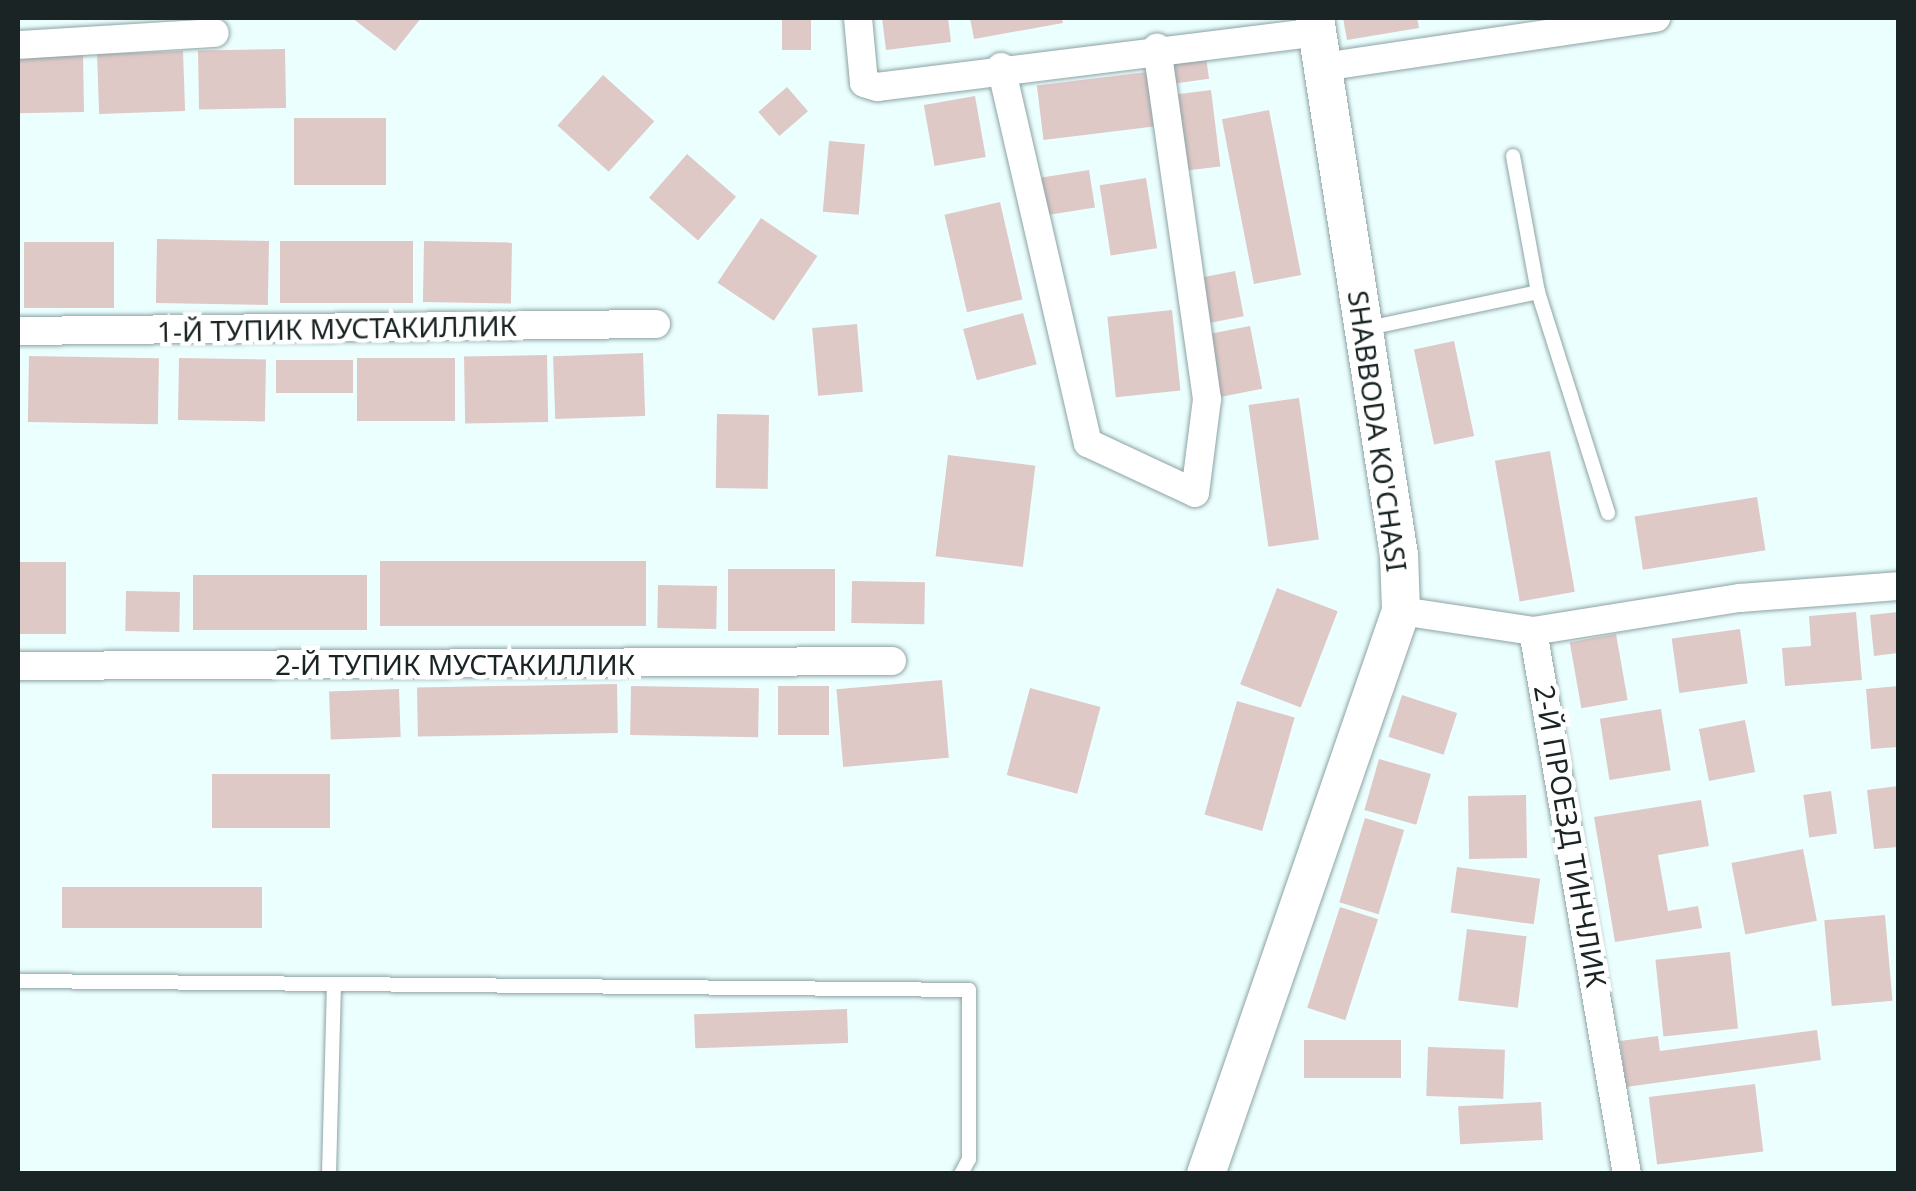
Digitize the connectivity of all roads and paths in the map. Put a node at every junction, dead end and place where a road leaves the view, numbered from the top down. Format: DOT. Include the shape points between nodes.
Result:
graph roads {
  1 [pos="858,18"];
  2 [pos="1656,18"];
  3 [pos="214,33"];
  4 [pos="1318,39"];
  5 [pos="18,45"];
  6 [pos="1157,48"];
  7 [pos="1001,67"];
  8 [pos="1513,156"];
  9 [pos="1538,292"];
  10 [pos="656,324"];
  11 [pos="1364,329"];
  12 [pos="18,331"];
  13 [pos="1608,513"];
  14 [pos="1898,586"];
  15 [pos="1401,611"];
  16 [pos="1533,631"];
  17 [pos="892,661"];
  18 [pos="18,666"];
  19 [pos="18,981"];
  20 [pos="334,984"];
  21 [pos="329,1174"];
  22 [pos="960,1174"];
  23 [pos="1206,1174"];
  24 [pos="1627,1174"];
  1 -- 7 [label="street" via="864,83"];
  2 -- 4 [label="street"];
  3 -- 5 [label="street"];
  4 -- 6 [label="street"];
  4 -- 11 [label="street, SHABBODA KO'CHASI"];
  6 -- 7 [label="street"];
  6 -- 7 [label="street" via="1208,399 1195,492 1088,443"];
  8 -- 9 [label="lane"];
  9 -- 11 [label="lane"];
  9 -- 13 [label="lane"];
  10 -- 12 [label="street, 1-Й ТУПИК МУСТАКИЛЛИК"];
  11 -- 15 [label="street, SHABBODA KO'CHASI"];
  14 -- 16 [label="street" via="1740,598"];
  15 -- 16 [label="street"];
  15 -- 23 [label="street, SHABBODA KO'CHASI"];
  16 -- 24 [label="street, 2-Й ПРОЕЗД ТИНЧЛИК"];
  17 -- 18 [label="street, 2-Й ТУПИК МУСТАКИЛЛИК"];
  19 -- 20 [label="lane"];
  20 -- 21 [label="lane"];
  20 -- 22 [label="lane" via="969,990 968,1159"];
}
